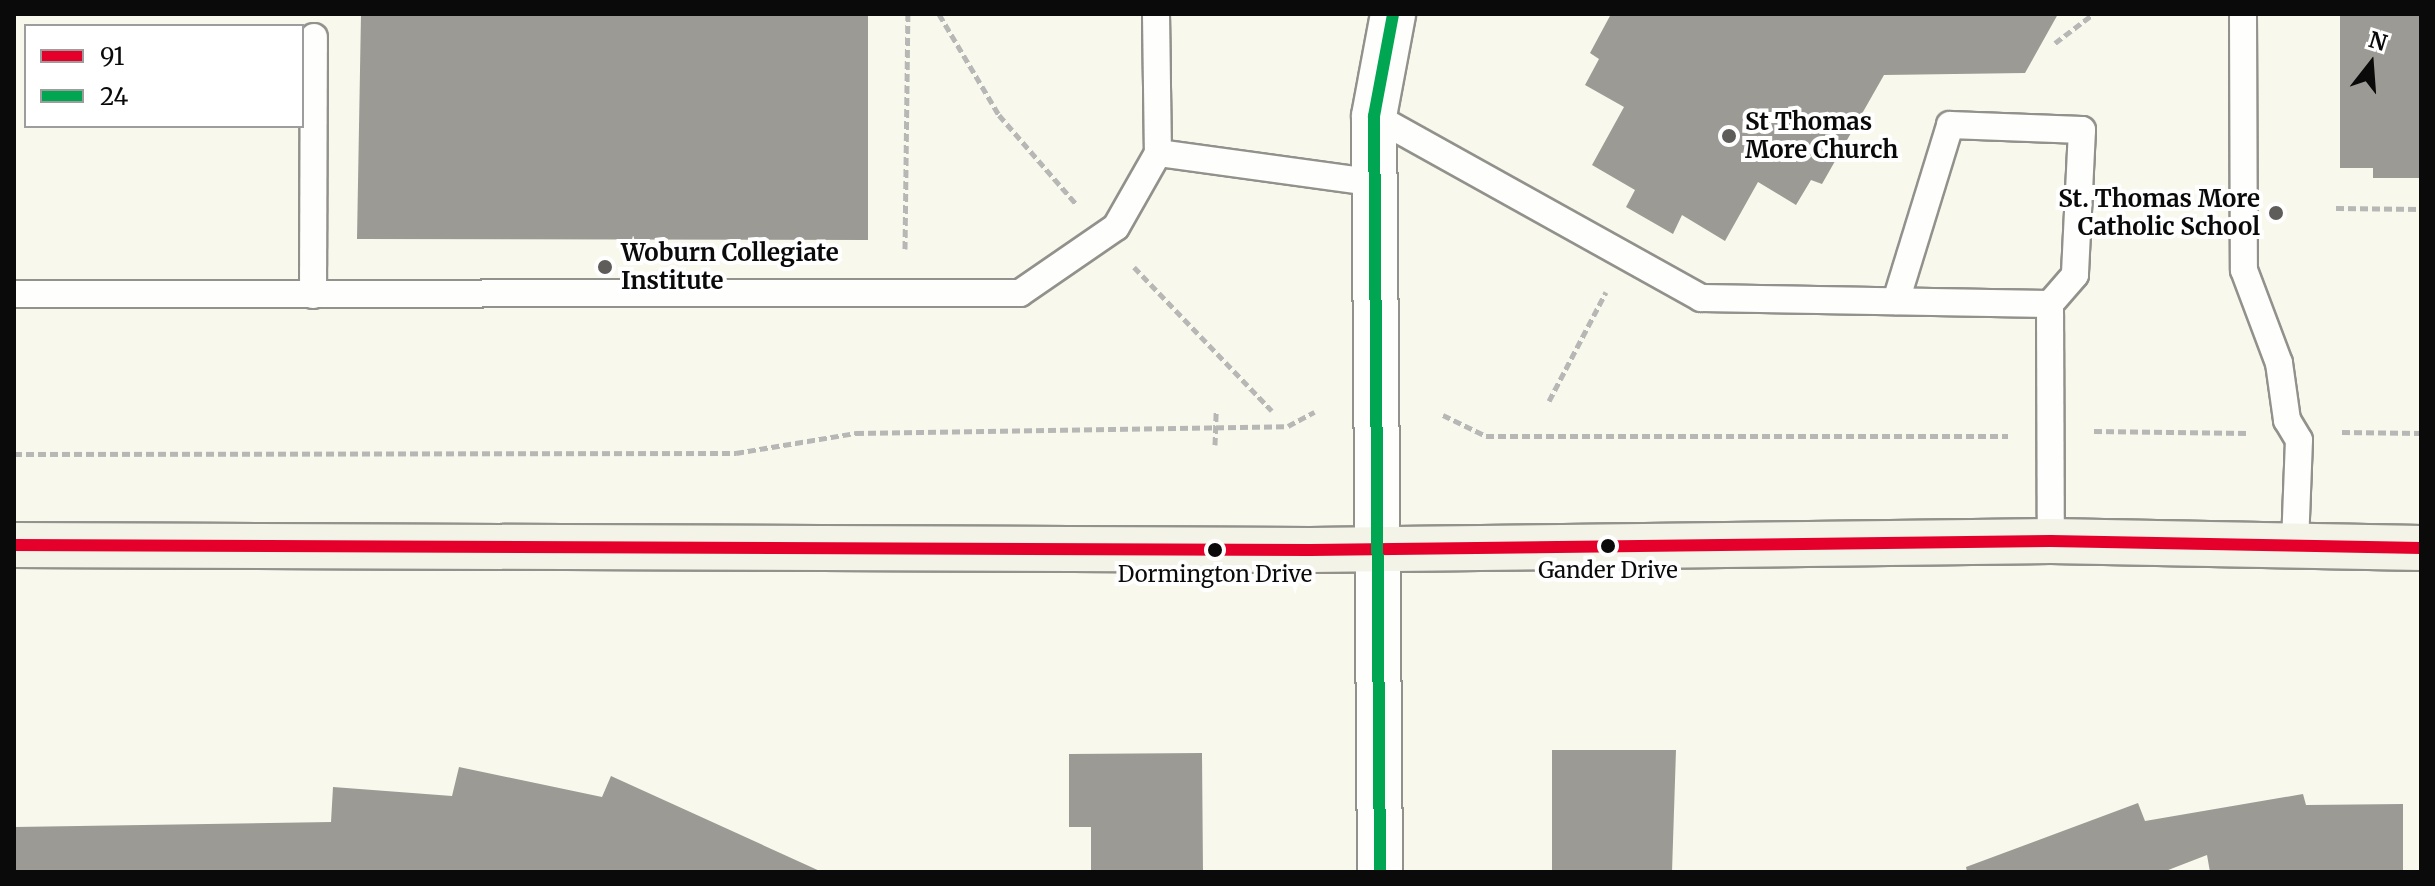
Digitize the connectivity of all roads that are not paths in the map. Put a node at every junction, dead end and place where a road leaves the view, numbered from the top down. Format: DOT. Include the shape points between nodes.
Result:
graph roads {
  1 [pos="1156,14"];
  2 [pos="1393,14"];
  3 [pos="2243,14"];
  4 [pos="314,37"];
  5 [pos="1374,116"];
  6 [pos="1158,153"];
  7 [pos="1376,183"];
  8 [pos="14,294"];
  9 [pos="313,295"];
  10 [pos="1896,301"];
  11 [pos="2050,304"];
  12 [pos="2051,541"];
  13 [pos="14,545"];
  14 [pos="2295,546"];
  15 [pos="2421,548"];
  16 [pos="1382,549"];
  17 [pos="1380,872"];
  1 -- 6 [label="lane"];
  2 -- 5 [label="street"];
  3 -- 14 [label="lane" via="2244,270 2279,363 2287,420 2299,440"];
  4 -- 9 [label="lane"];
  5 -- 7 [label="street"];
  5 -- 10 [label="lane" via="1701,298"];
  6 -- 7 [label="lane"];
  6 -- 9 [label="lane" via="1116,227 1020,293 904,298"];
  7 -- 16 [label="street"];
  8 -- 9 [label="lane"];
  10 -- 11 [label="lane"];
  10 -- 11 [label="lane" via="1950,125 2082,130 2075,275"];
  11 -- 12 [label="lane"];
  12 -- 14 [label="main road"];
  12 -- 16 [label="main road"];
  13 -- 16 [label="main road"];
  14 -- 15 [label="main road"];
  16 -- 17 [label="street"];
}
